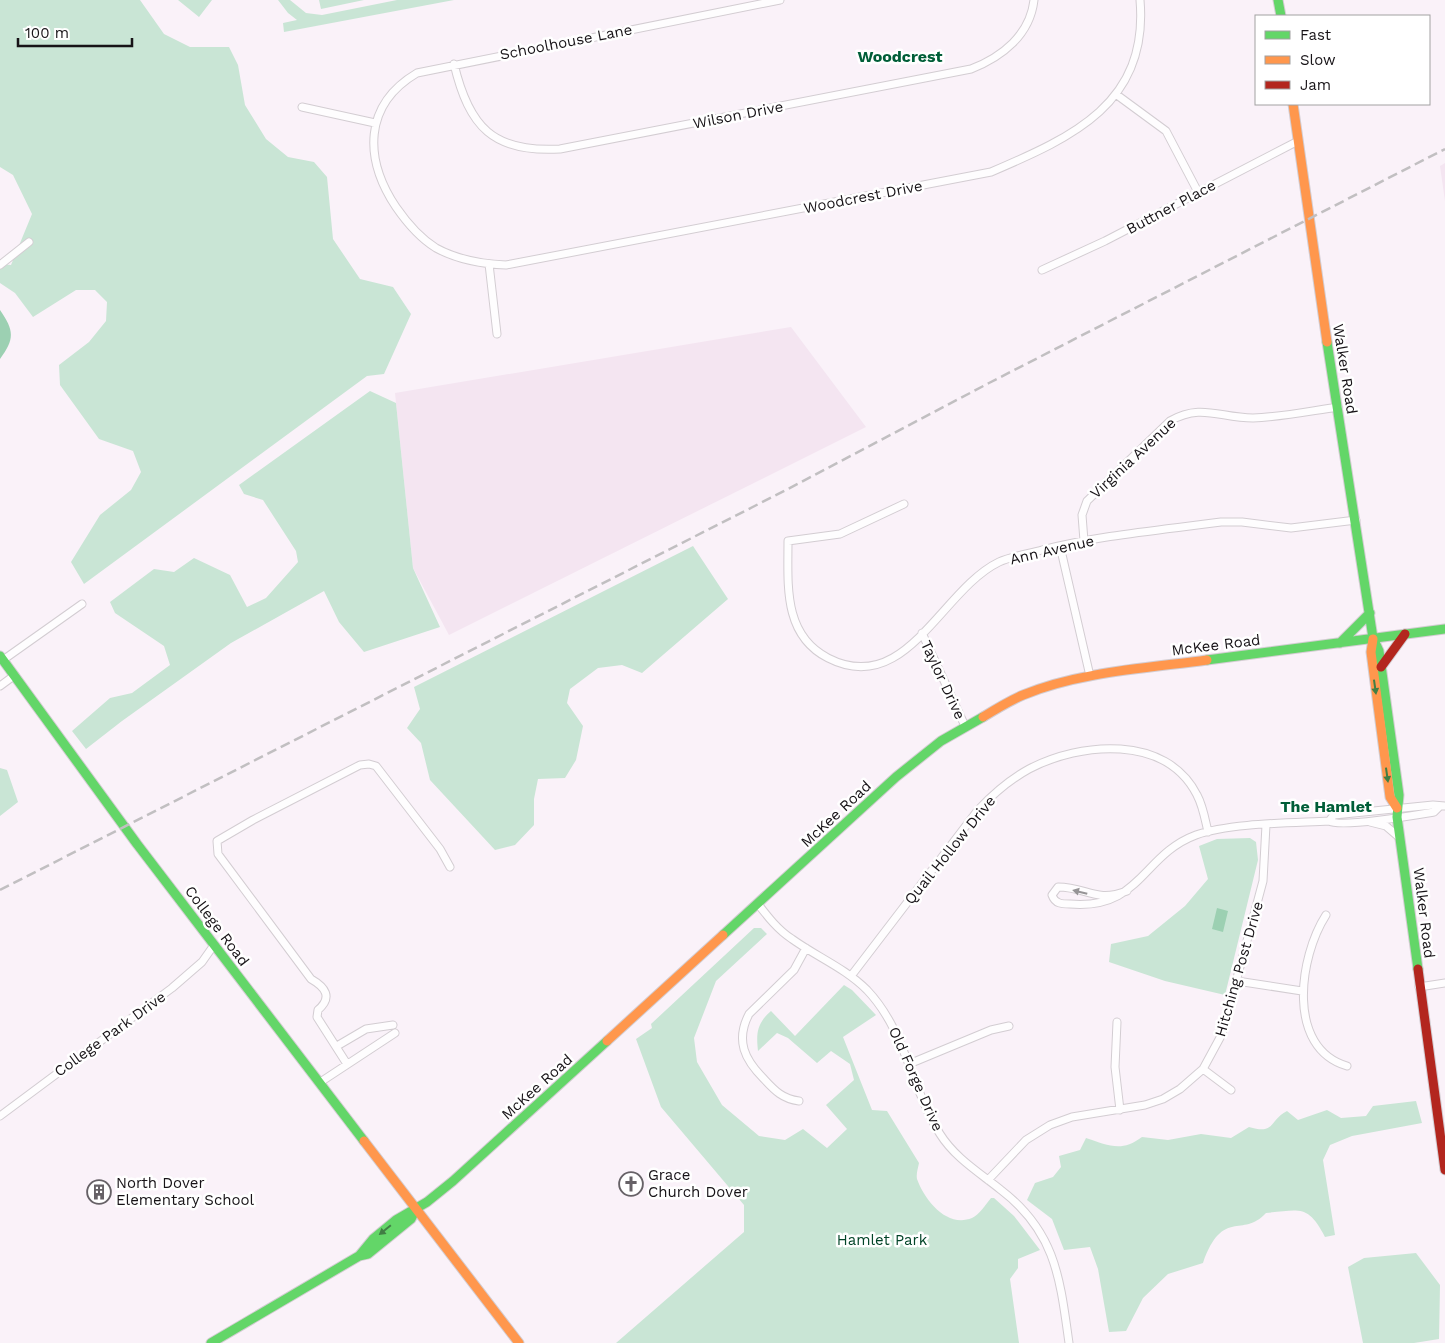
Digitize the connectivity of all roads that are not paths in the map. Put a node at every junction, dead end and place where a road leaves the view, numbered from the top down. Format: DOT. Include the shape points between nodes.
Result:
graph roads {
  1 [pos="780,0"];
  2 [pos="1034,0"];
  3 [pos="1140,0"];
  4 [pos="1278,0"];
  5 [pos="1281,15"];
  6 [pos="454,64"];
  7 [pos="1117,94"];
  8 [pos="1293,105"];
  9 [pos="302,107"];
  10 [pos="375,123"];
  11 [pos="1298,141"];
  12 [pos="1198,192"];
  13 [pos="29,242"];
  14 [pos="0,264"];
  15 [pos="489,264"];
  16 [pos="1042,270"];
  17 [pos="497,334"];
  18 [pos="1338,407"];
  19 [pos="904,504"];
  20 [pos="1356,520"];
  21 [pos="1084,541"];
  22 [pos="1060,546"];
  23 [pos="82,604"];
  24 [pos="1370,613"];
  25 [pos="1445,629"];
  26 [pos="922,633"];
  27 [pos="1405,634"];
  28 [pos="1374,638"];
  29 [pos="1340,643"];
  30 [pos="2,658"];
  31 [pos="1381,667"];
  32 [pos="15,675"];
  33 [pos="1090,676"];
  34 [pos="0,686"];
  35 [pos="965,726"];
  36 [pos="1442,807"];
  37 [pos="1397,813"];
  38 [pos="1329,821"];
  39 [pos="1365,821"];
  40 [pos="1266,826"];
  41 [pos="1208,832"];
  42 [pos="1400,838"];
  43 [pos="450,867"];
  44 [pos="1127,891"];
  45 [pos="758,904"];
  46 [pos="1326,915"];
  47 [pos="214,945"];
  48 [pos="806,948"];
  49 [pos="852,976"];
  50 [pos="1237,981"];
  51 [pos="1445,984"];
  52 [pos="1419,987"];
  53 [pos="1302,991"];
  54 [pos="1117,1022"];
  55 [pos="1009,1026"];
  56 [pos="337,1046"];
  57 [pos="347,1064"];
  58 [pos="909,1064"];
  59 [pos="1347,1066"];
  60 [pos="1203,1070"];
  61 [pos="319,1082"];
  62 [pos="1231,1090"];
  63 [pos="799,1101"];
  64 [pos="1120,1110"];
  65 [pos="0,1116"];
  66 [pos="1445,1170"];
  67 [pos="988,1180"];
  68 [pos="416,1209"];
  69 [pos="1067,1329"];
  70 [pos="211,1343"];
  71 [pos="519,1343"];
  72 [pos="1064,1343"];
  73 [pos="1069,1343"];
  1 -- 6 [label="street, Schoolhouse Lane"];
  2 -- 6 [label="street, Wilson Drive" via="1018,38 1005,52 971,69 560,149 534,151 514,146 489,133 469,110 460,91"];
  3 -- 7 [label="street, Woodcrest Drive" via="1141,36 1135,62"];
  4 -- 5 [label="street"];
  6 -- 10 [label="street, Schoolhouse Lane" via="417,74 400,84 381,108"];
  7 -- 12 [label="street" via="1166,131"];
  7 -- 15 [label="street, Woodcrest Drive" via="1079,128 991,172 537,260"];
  8 -- 11 [label="street, Walker Road"];
  9 -- 10 [label="street"];
  10 -- 15 [label="street, Woodcrest Drive" via="375,162 385,190 405,220 437,248 470,261"];
  11 -- 12 [label="street, Buttner Place"];
  11 -- 18 [label="street, Walker Road"];
  12 -- 16 [label="street, Buttner Place" via="1106,241"];
  13 -- 14 [label="street"];
  15 -- 17 [label="street"];
  18 -- 20 [label="street, Walker Road"];
  18 -- 21 [label="street, Virginia Avenue" via="1266,417 1198,411 1179,416 1086,501 1082,516"];
  19 -- 26 [label="street, Ann Avenue" via="840,534 788,541 788,593 792,613 803,637 822,655 847,665 879,666 894,659"];
  20 -- 21 [label="street, Ann Avenue" via="1291,528 1222,522"];
  20 -- 24 [label="street, Walker Road"];
  21 -- 22 [label="street, Ann Avenue"];
  22 -- 26 [label="street, Ann Avenue" via="1009,558 990,568"];
  22 -- 33 [label="street"];
  23 -- 30 [label="street"];
  24 -- 28 [label="street, Walker Road"];
  24 -- 29 [label="street"];
  25 -- 27 [label="street, McKee Road"];
  26 -- 35 [label="street, Taylor Drive"];
  27 -- 28 [label="street, McKee Road"];
  27 -- 31 [label="street"];
  28 -- 29 [label="street, McKee Road"];
  28 -- 31 [label="street, Walker Road"];
  28 -- 37 [label="street, Walker Road, one-way" via="1371,652 1390,796"];
  29 -- 33 [label="street, McKee Road"];
  30 -- 32 [label="street, College Road"];
  31 -- 37 [label="street, Walker Road" via="1399,796"];
  32 -- 34 [label="street"];
  32 -- 47 [label="street, College Road"];
  33 -- 35 [label="street, McKee Road" via="1023,695"];
  35 -- 45 [label="street, McKee Road" via="941,740 896,777"];
  36 -- 37 [label="street" via="1433,804"];
  37 -- 38 [label="street" via="1334,815"];
  37 -- 39 [label="street"];
  37 -- 42 [label="street, Walker Road"];
  38 -- 39 [label="street" via="1335,824"];
  38 -- 40 [label="street"];
  39 -- 42 [label="street" via="1386,826"];
  40 -- 41 [label="street"];
  40 -- 50 [label="street, Hitching Post Drive" via="1264,881"];
  41 -- 44 [label="street" via="1175,846"];
  41 -- 49 [label="street, Quail Hollow Drive" via="1202,806 1192,785 1176,769 1153,755 1100,749 1046,761 1009,782 978,810"];
  42 -- 52 [label="street, Walker Road"];
  43 -- 56 [label="street" via="376,766 369,764 351,770 217,841 218,854 311,979 323,986 327,997 317,1017"];
  44 -- 44 [label="street, one-way" via="1101,897 1058,887 1052,895 1059,903 1088,906 1107,902"];
  45 -- 48 [label="street, Old Forge Drive" via="783,932"];
  45 -- 68 [label="street, McKee Road" via="489,1149"];
  46 -- 53 [label="street" via="1316,932"];
  47 -- 61 [label="street, College Road"];
  47 -- 65 [label="street, College Park Drive" via="202,962 172,988"];
  48 -- 49 [label="street, Old Forge Drive"];
  48 -- 63 [label="street" via="794,970 749,1014 742,1040 746,1058 778,1094"];
  49 -- 58 [label="street, Old Forge Drive" via="885,1013"];
  50 -- 53 [label="street"];
  50 -- 60 [label="street, Hitching Post Drive" via="1222,1034"];
  51 -- 52 [label="street"];
  52 -- 66 [label="street, Walker Road"];
  53 -- 59 [label="street" via="1318,1048 1330,1059"];
  54 -- 64 [label="street" via="1115,1067"];
  55 -- 58 [label="street" via="991,1030"];
  56 -- 57 [label="street"];
  56 -- 57 [label="street" via="366,1029 394,1029"];
  57 -- 61 [label="street"];
  58 -- 67 [label="street, Old Forge Drive" via="939,1133 970,1167"];
  60 -- 62 [label="street"];
  60 -- 64 [label="street, Hitching Post Drive" via="1171,1095"];
  61 -- 68 [label="street, College Road"];
  64 -- 67 [label="street, Hitching Post Drive" via="1072,1117 1038,1132 1014,1150"];
  67 -- 69 [label="street, Old Forge Drive" via="1031,1216 1040,1229 1052,1252"];
  68 -- 70 [label="street, McKee Road" via="406,1212 369,1242 359,1256"];
  68 -- 71 [label="street, College Road"];
  69 -- 72 [label="street, Old Forge Drive"];
  69 -- 73 [label="street, Old Forge Drive"];
}
